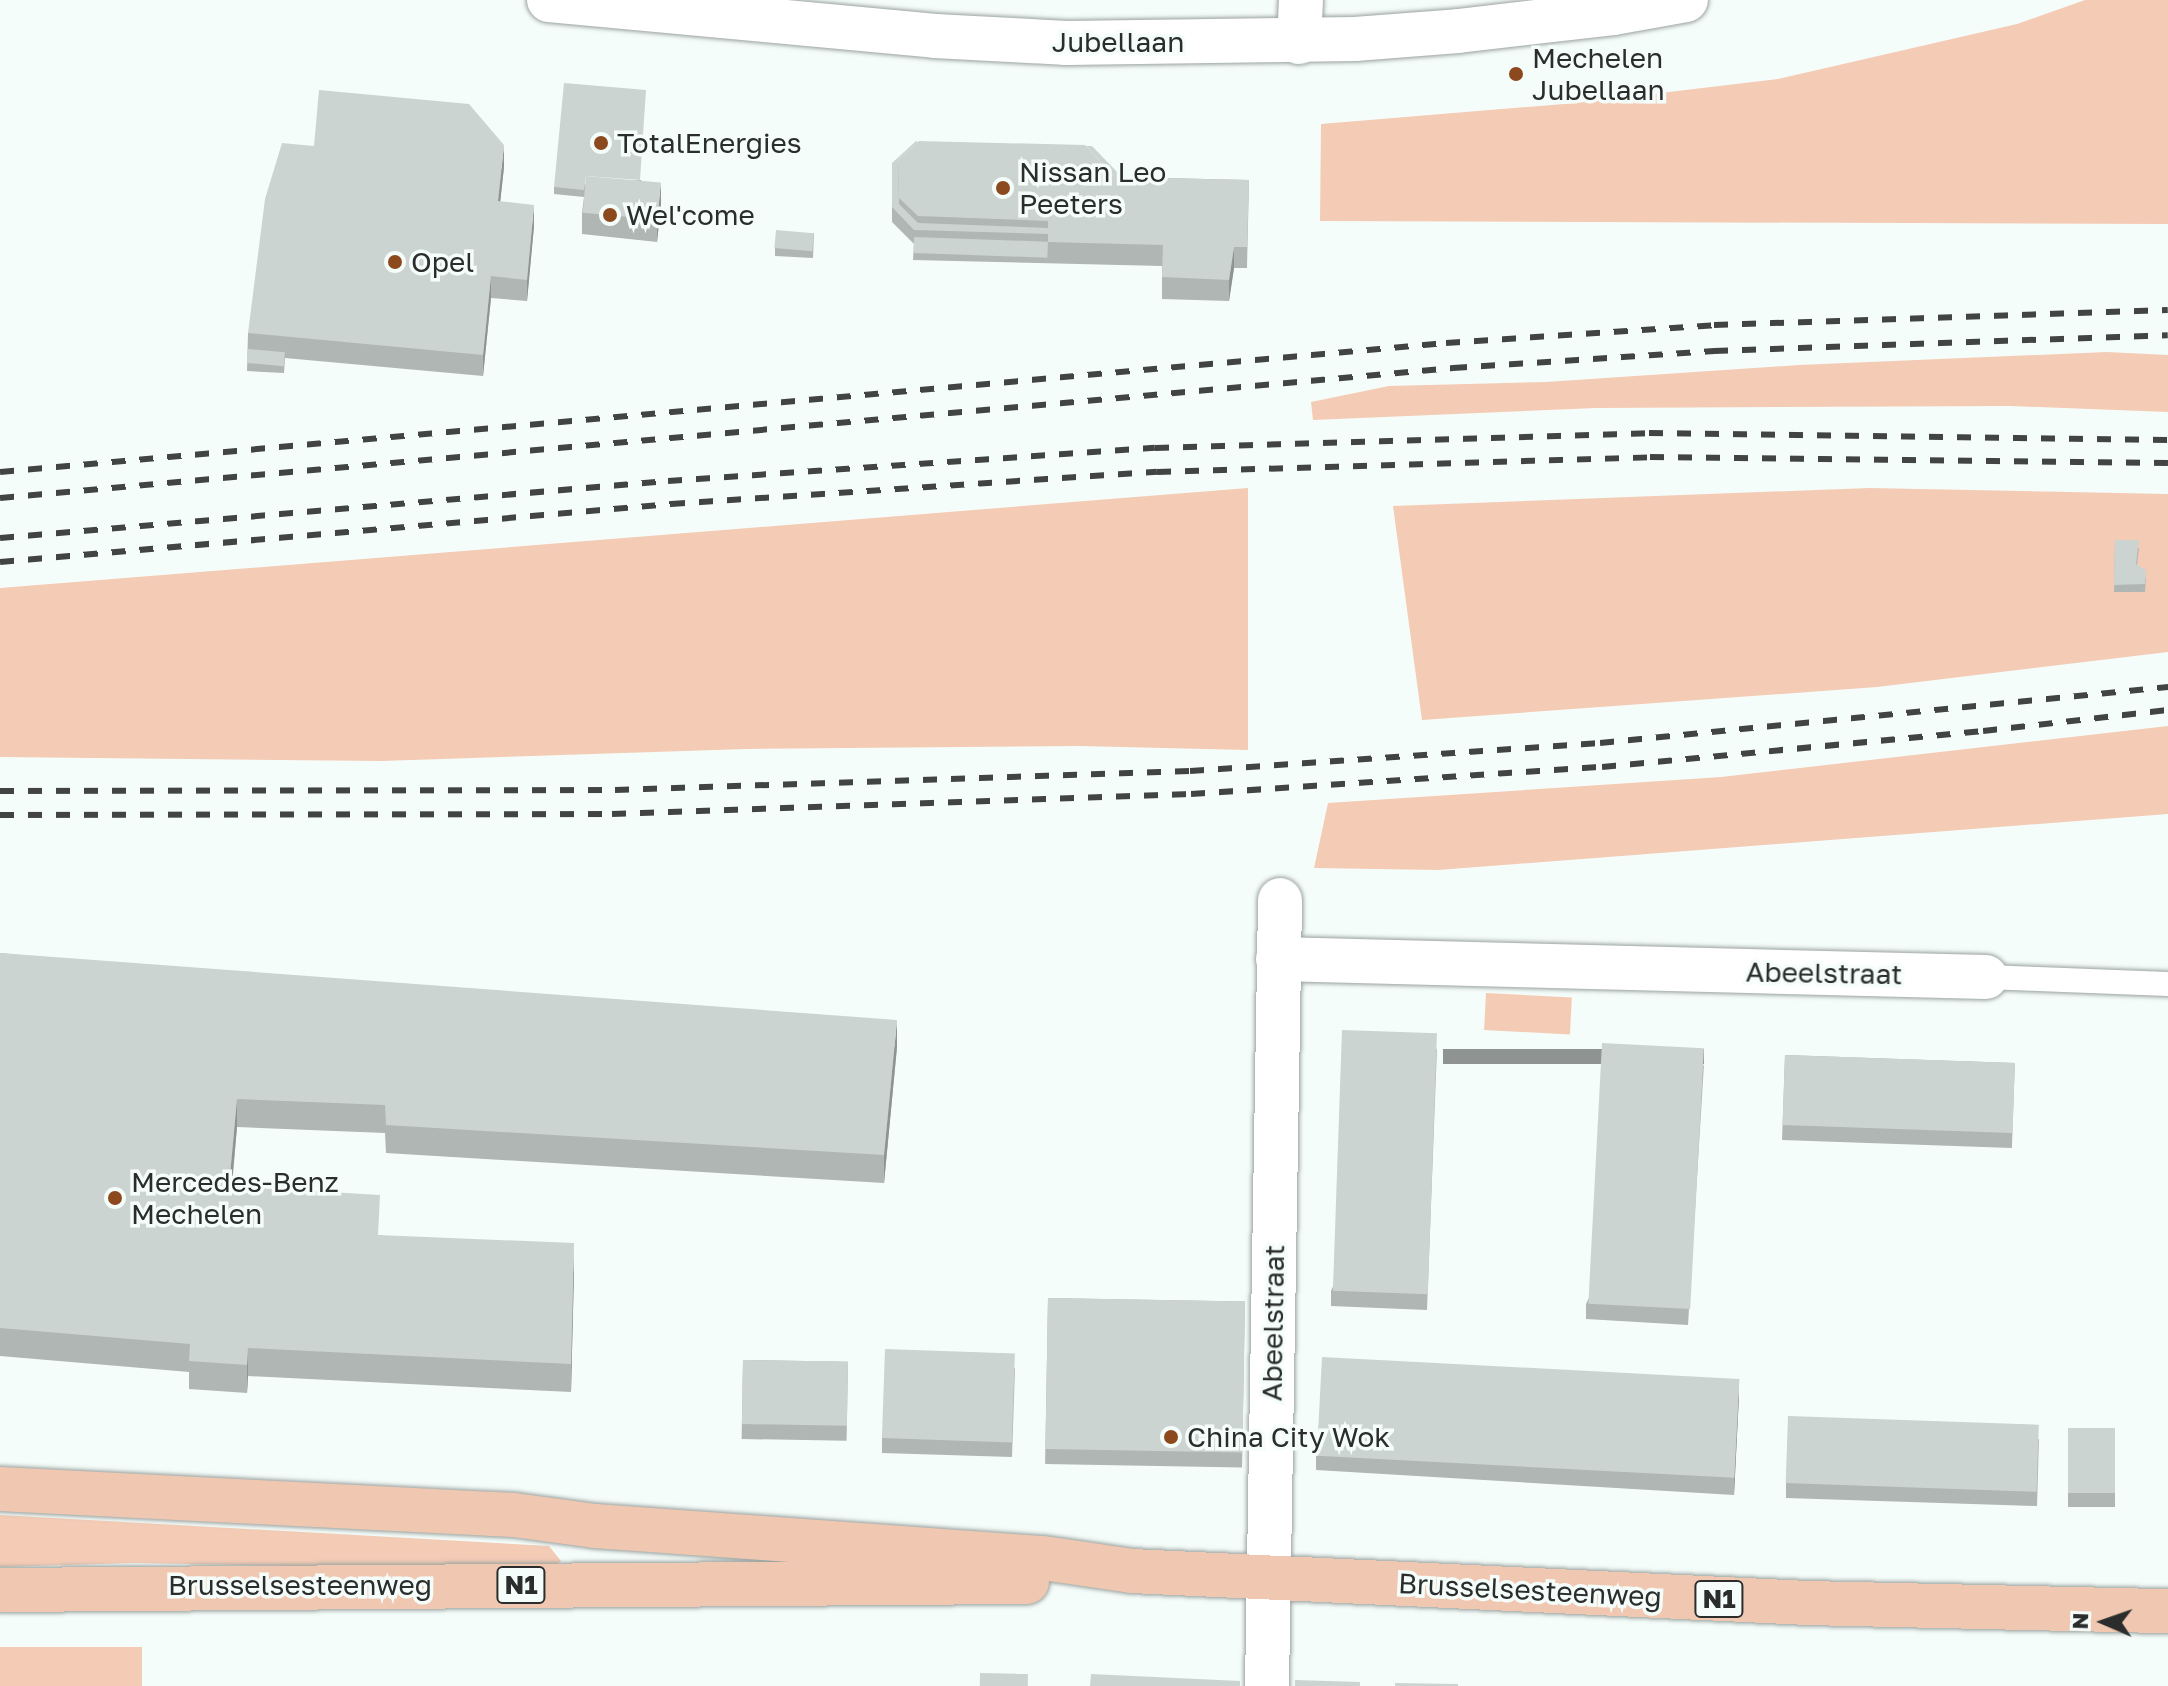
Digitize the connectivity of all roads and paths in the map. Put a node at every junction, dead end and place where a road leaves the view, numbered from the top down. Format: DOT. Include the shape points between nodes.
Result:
graph roads {
  1 [pos="549,0"];
  2 [pos="1686,0"];
  3 [pos="1300,21"];
  4 [pos="1280,900"];
  5 [pos="1278,959"];
  6 [pos="1986,977"];
  7 [pos="2168,984"];
  8 [pos="0,1489"];
  9 [pos="595,1526"];
  10 [pos="1132,1571"];
  11 [pos="1270,1577"];
  12 [pos="601,1585"];
  13 [pos="0,1590"];
  14 [pos="2168,1611"];
  15 [pos="1267,1686"];
  1 -- 3 [label="street, Jubellaan" via="1067,43"];
  2 -- 3 [label="street, Jubellaan" via="1458,31"];
  4 -- 5 [label="street, Abeelstraat"];
  5 -- 6 [label="street, Abeelstraat"];
  5 -- 11 [label="street, Abeelstraat"];
  6 -- 7 [label="lane"];
  8 -- 9 [label="main road, Brusselsesteenweg / N1" via="514,1515"];
  9 -- 10 [label="main road, Brusselsesteenweg / N1" via="1043,1558"];
  9 -- 12 [label="main road"];
  10 -- 11 [label="main road, Brusselsesteenweg / N1"];
  10 -- 12 [label="main road, Brusselsesteenweg / N1" via="1041,1582"];
  11 -- 14 [label="main road, Brusselsesteenweg / N1" via="1807,1603"];
  11 -- 15 [label="street, Abeelstraat"];
  12 -- 13 [label="main road, Brusselsesteenweg / N1"];
}
